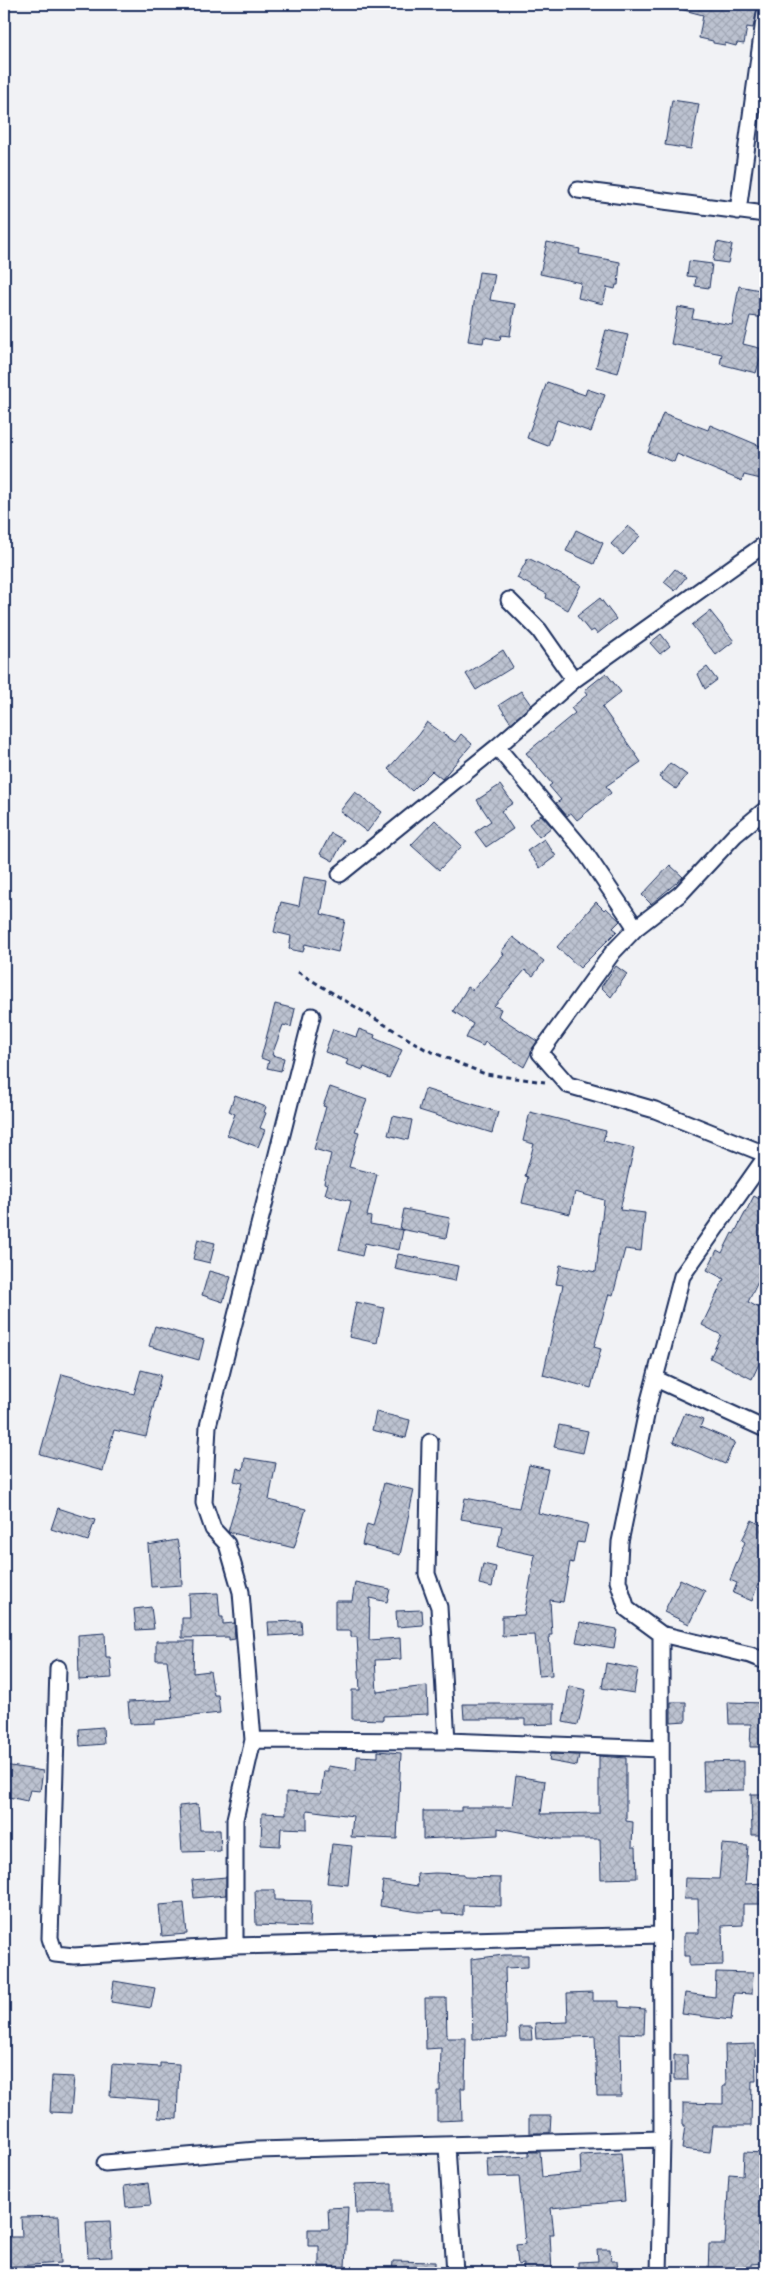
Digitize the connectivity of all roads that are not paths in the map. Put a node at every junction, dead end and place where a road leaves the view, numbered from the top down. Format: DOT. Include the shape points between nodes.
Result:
graph roads {
  1 [pos="765,13"];
  2 [pos="578,190"];
  3 [pos="738,211"];
  4 [pos="765,214"];
  5 [pos="765,544"];
  6 [pos="510,600"];
  7 [pos="574,680"];
  8 [pos="497,748"];
  9 [pos="765,810"];
  10 [pos="340,874"];
  11 [pos="636,928"];
  12 [pos="312,1016"];
  13 [pos="765,1156"];
  14 [pos="656,1378"];
  15 [pos="765,1429"];
  16 [pos="430,1442"];
  17 [pos="661,1634"];
  18 [pos="765,1661"];
  19 [pos="58,1668"];
  20 [pos="253,1740"];
  21 [pos="447,1740"];
  22 [pos="661,1749"];
  23 [pos="661,1935"];
  24 [pos="236,1946"];
  25 [pos="662,2139"];
  26 [pos="447,2146"];
  27 [pos="105,2163"];
  28 [pos="455,2273"];
  29 [pos="659,2273"];
  1 -- 3 [label="street"];
  2 -- 3 [label="street"];
  3 -- 4 [label="street"];
  5 -- 7 [label="street"];
  6 -- 7 [label="street" via="539,630"];
  7 -- 8 [label="street"];
  8 -- 10 [label="street"];
  8 -- 11 [label="street" via="584,851"];
  9 -- 11 [label="street" via="735,835 680,894"];
  11 -- 13 [label="street" via="613,952 540,1053 568,1085 656,1110"];
  12 -- 20 [label="street" via="208,1426 204,1503 213,1529 227,1544 241,1592"];
  13 -- 14 [label="street" via="682,1276"];
  14 -- 15 [label="street"];
  14 -- 17 [label="street" via="620,1542 618,1581 627,1609"];
  16 -- 21 [label="street" via="428,1574 439,1607"];
  17 -- 18 [label="street"];
  17 -- 22 [label="street"];
  19 -- 24 [label="street" via="50,1938 55,1954 74,1956"];
  20 -- 21 [label="street"];
  20 -- 24 [label="street" via="235,1819"];
  21 -- 22 [label="street"];
  22 -- 23 [label="street"];
  23 -- 24 [label="street"];
  23 -- 25 [label="street"];
  25 -- 26 [label="street"];
  25 -- 29 [label="street"];
  26 -- 27 [label="street" via="257,2150"];
  26 -- 28 [label="street"];
}
